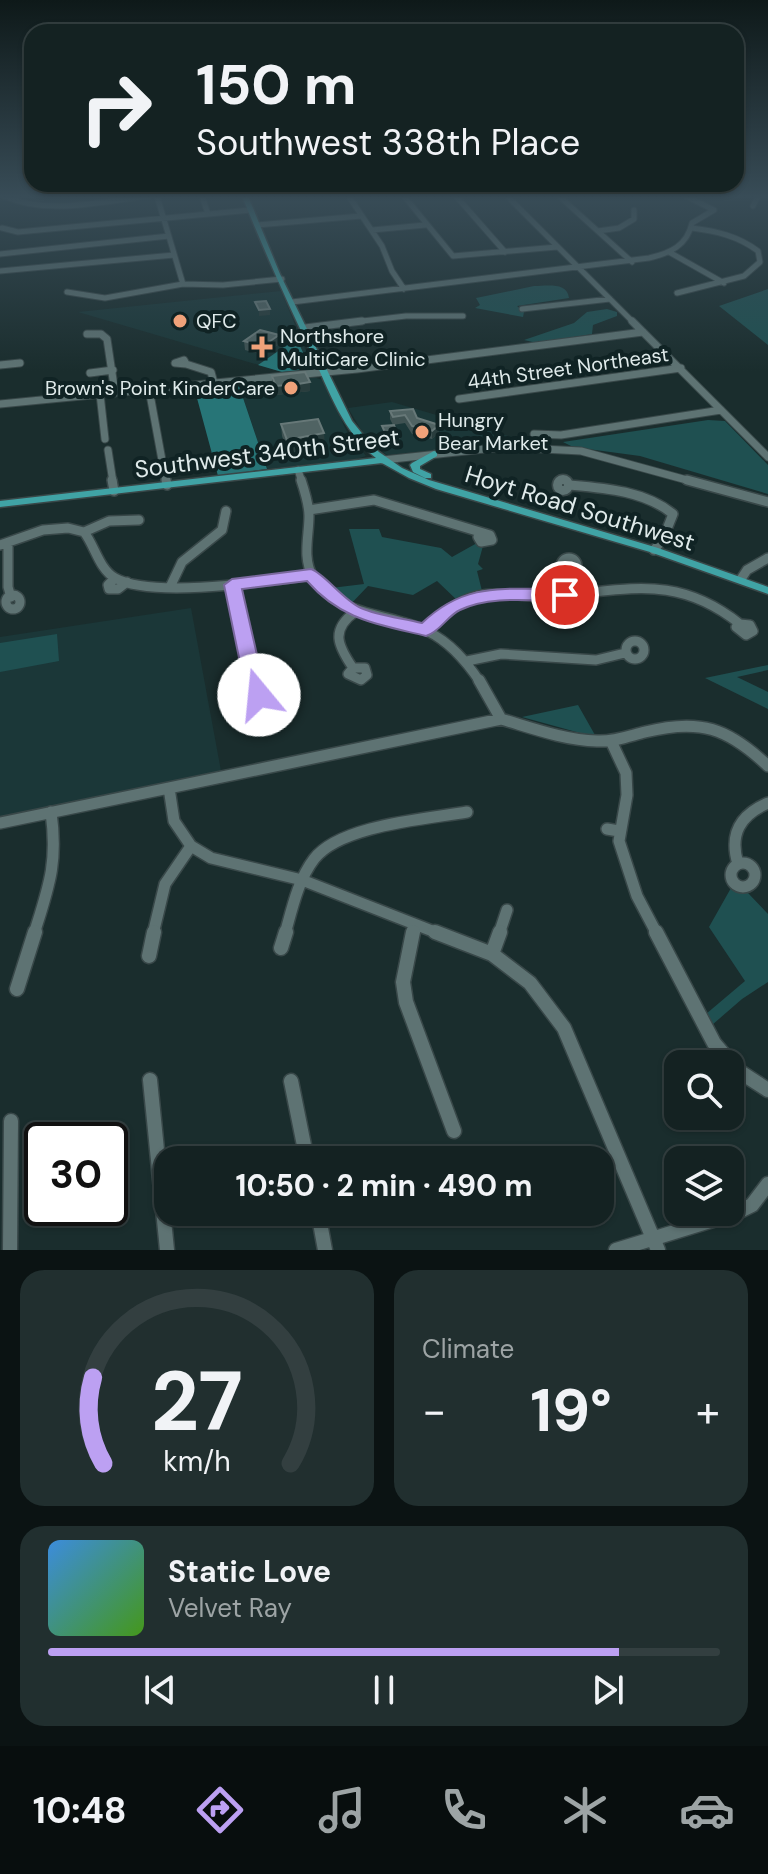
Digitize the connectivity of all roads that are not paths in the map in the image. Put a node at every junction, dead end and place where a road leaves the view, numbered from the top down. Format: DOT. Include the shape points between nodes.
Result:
graph roads {
  1 [pos="271,254"];
  2 [pos="385,254"];
  3 [pos="452,254"];
  4 [pos="476,254"];
  5 [pos="564,254"];
  6 [pos="624,254"];
  7 [pos="662,254"];
  8 [pos="670,254"];
  9 [pos="759,254"];
  10 [pos="174,255"];
  11 [pos="632,262"];
  12 [pos="578,268"];
  13 [pos="1,271"];
  14 [pos="281,276"];
  15 [pos="724,283"];
  16 [pos="183,284"];
  17 [pos="404,289"];
  18 [pos="67,292"];
  19 [pos="677,293"];
  20 [pos="610,299"];
  21 [pos="292,302"];
  22 [pos="522,309"];
  23 [pos="463,316"];
  24 [pos="305,328"];
  25 [pos="643,332"];
  26 [pos="87,334"];
  27 [pos="20,363"];
  28 [pos="186,364"];
  29 [pos="0,365"];
  30 [pos="681,368"];
  31 [pos="113,370"];
  32 [pos="325,372"];
  33 [pos="90,373"];
  34 [pos="214,383"];
  35 [pos="149,389"];
  36 [pos="115,393"];
  37 [pos="100,394"];
  38 [pos="459,399"];
  39 [pos="0,404"];
  40 [pos="721,410"];
  41 [pos="534,434"];
  42 [pos="105,439"];
  43 [pos="108,450"];
  44 [pos="434,454"];
  45 [pos="768,457"];
  46 [pos="383,460"];
  47 [pos="298,470"];
  48 [pos="167,485"];
  49 [pos="570,485"];
  50 [pos="439,487"];
  51 [pos="114,491"];
  52 [pos="768,502"];
  53 [pos="0,504"];
  54 [pos="309,510"];
  55 [pos="226,511"];
  56 [pos="685,512"];
  57 [pos="673,514"];
  58 [pos="139,520"];
  59 [pos="84,532"];
  60 [pos="481,534"];
  61 [pos="4,544"];
  62 [pos="654,550"];
  63 [pos="768,558"];
  64 [pos="573,572"];
  65 [pos="311,575"];
  66 [pos="741,579"];
  67 [pos="121,580"];
  68 [pos="171,585"];
  69 [pos="232,585"];
  70 [pos="110,590"];
  71 [pos="768,591"];
  72 [pos="583,594"];
  73 [pos="11,597"];
  74 [pos="355,612"];
  75 [pos="740,624"];
  76 [pos="426,630"];
  77 [pos="625,653"];
  78 [pos="467,661"];
  79 [pos="353,668"];
  80 [pos="253,682"];
  81 [pos="501,719"];
  82 [pos="611,741"];
  83 [pos="768,766"];
  84 [pos="169,788"];
  85 [pos="768,803"];
  86 [pos="51,812"];
  87 [pos="467,812"];
  88 [pos="0,823"];
  89 [pos="191,846"];
  90 [pos="738,864"];
  91 [pos="302,880"];
  92 [pos="507,910"];
  93 [pos="414,924"];
  94 [pos="281,948"];
  95 [pos="492,954"];
  96 [pos="149,956"];
  97 [pos="17,989"];
  98 [pos="150,1080"];
  99 [pos="291,1081"];
  100 [pos="768,1090"];
  101 [pos="11,1121"];
  102 [pos="454,1131"];
  103 [pos="304,1146"];
  104 [pos="768,1184"];
  105 [pos="321,1226"];
  106 [pos="656,1244"];
  107 [pos="10,1250"];
  108 [pos="167,1250"];
  109 [pos="325,1250"];
  110 [pos="616,1250"];
  1 -- 14 [label="main road, Hoyt Road Southwest"];
  2 -- 17 [label="street"];
  3 -- 4 [label="street"];
  5 -- 12 [label="street"];
  6 -- 11 [label="street"];
  7 -- 11 [label="street"];
  8 -- 15 [label="street"];
  9 -- 15 [label="street" via="756,267"];
  10 -- 13 [label="street"];
  10 -- 16 [label="street"];
  11 -- 12 [label="street"];
  12 -- 17 [label="street"];
  12 -- 20 [label="street"];
  14 -- 16 [label="street" via="223,285"];
  14 -- 21 [label="main road, Hoyt Road Southwest"];
  15 -- 19 [label="street"];
  16 -- 18 [label="street" via="105,298"];
  17 -- 21 [label="street"];
  20 -- 22 [label="street"];
  20 -- 25 [label="street"];
  21 -- 24 [label="main road, Hoyt Road Southwest"];
  23 -- 24 [label="street" via="406,316"];
  24 -- 32 [label="main road, Hoyt Road Southwest"];
  25 -- 30 [label="street"];
  25 -- 32 [label="street"];
  26 -- 31 [label="street" via="107,339"];
  27 -- 29 [label="street"];
  28 -- 34 [label="street" via="208,370"];
  30 -- 38 [label="street, 44th Street Northeast"];
  30 -- 40 [label="street"];
  31 -- 33 [label="street"];
  31 -- 36 [label="street"];
  32 -- 34 [label="street"];
  32 -- 46 [label="main road, Hoyt Road Southwest" via="350,425"];
  34 -- 35 [label="street"];
  35 -- 36 [label="street"];
  35 -- 48 [label="street"];
  36 -- 37 [label="street"];
  37 -- 39 [label="street"];
  37 -- 42 [label="street"];
  40 -- 41 [label="street" via="561,435"];
  40 -- 45 [label="street"];
  43 -- 51 [label="street"];
  44 -- 46 [label="street, Southwest 340th Street"];
  44 -- 50 [label="main road" via="414,468"];
  44 -- 52 [label="street, Southwest 340th Street" via="539,447 601,455"];
  46 -- 47 [label="main road, Southwest 340th Street"];
  46 -- 50 [label="main road, Hoyt Road Southwest"];
  47 -- 48 [label="main road, Southwest 340th Street"];
  47 -- 54 [label="street"];
  48 -- 51 [label="main road, Southwest 340th Street"];
  49 -- 57 [label="street" via="646,499"];
  50 -- 62 [label="main road, Hoyt Road Southwest"];
  51 -- 53 [label="main road, Southwest 340th Street"];
  54 -- 60 [label="street" via="379,501"];
  54 -- 65 [label="street" via="305,552"];
  55 -- 68 [label="street" via="219,536 184,560"];
  56 -- 57 [label="street"];
  57 -- 62 [label="street"];
  58 -- 59 [label="street" via="101,523"];
  59 -- 61 [label="street" via="43,530"];
  59 -- 67 [label="street" via="105,568"];
  61 -- 73 [label="street"];
  62 -- 66 [label="main road, Hoyt Road Southwest"];
  63 -- 66 [label="street"];
  64 -- 72 [label="street"];
  65 -- 69 [label="street"];
  65 -- 74 [label="street"];
  66 -- 71 [label="main road, Hoyt Road Southwest"];
  67 -- 68 [label="street"];
  67 -- 70 [label="street" via="118,589"];
  68 -- 69 [label="street"];
  69 -- 80 [label="street"];
  72 -- 75 [label="street" via="662,587"];
  72 -- 76 [label="street" via="474,597 449,608"];
  74 -- 76 [label="street"];
  74 -- 79 [label="street" via="338,634 341,651"];
  76 -- 78 [label="street"];
  77 -- 78 [label="street" via="596,660 501,654"];
  78 -- 81 [label="street"];
  81 -- 82 [label="street"];
  81 -- 84 [label="street"];
  82 -- 83 [label="street" via="698,724 734,735"];
  82 -- 100 [label="street" via="628,786 613,830 637,896 709,1035 731,1064"];
  84 -- 86 [label="street"];
  84 -- 89 [label="street" via="174,821"];
  85 -- 90 [label="street" via="748,812 737,827 733,845"];
  86 -- 88 [label="street"];
  86 -- 97 [label="street" via="54,869"];
  87 -- 91 [label="street" via="332,842"];
  89 -- 91 [label="street" via="240,867"];
  89 -- 96 [label="street" via="174,863 160,890"];
  91 -- 93 [label="street"];
  91 -- 94 [label="street"];
  92 -- 95 [label="street"];
  93 -- 95 [label="street"];
  93 -- 102 [label="street" via="404,973 406,1002"];
  95 -- 106 [label="street" via="530,983 564,1028"];
  98 -- 108 [label="street"];
  99 -- 103 [label="street"];
  101 -- 107 [label="street"];
  104 -- 106 [label="street" via="752,1205"];
  105 -- 109 [label="street"];
  106 -- 110 [label="street"];
}
